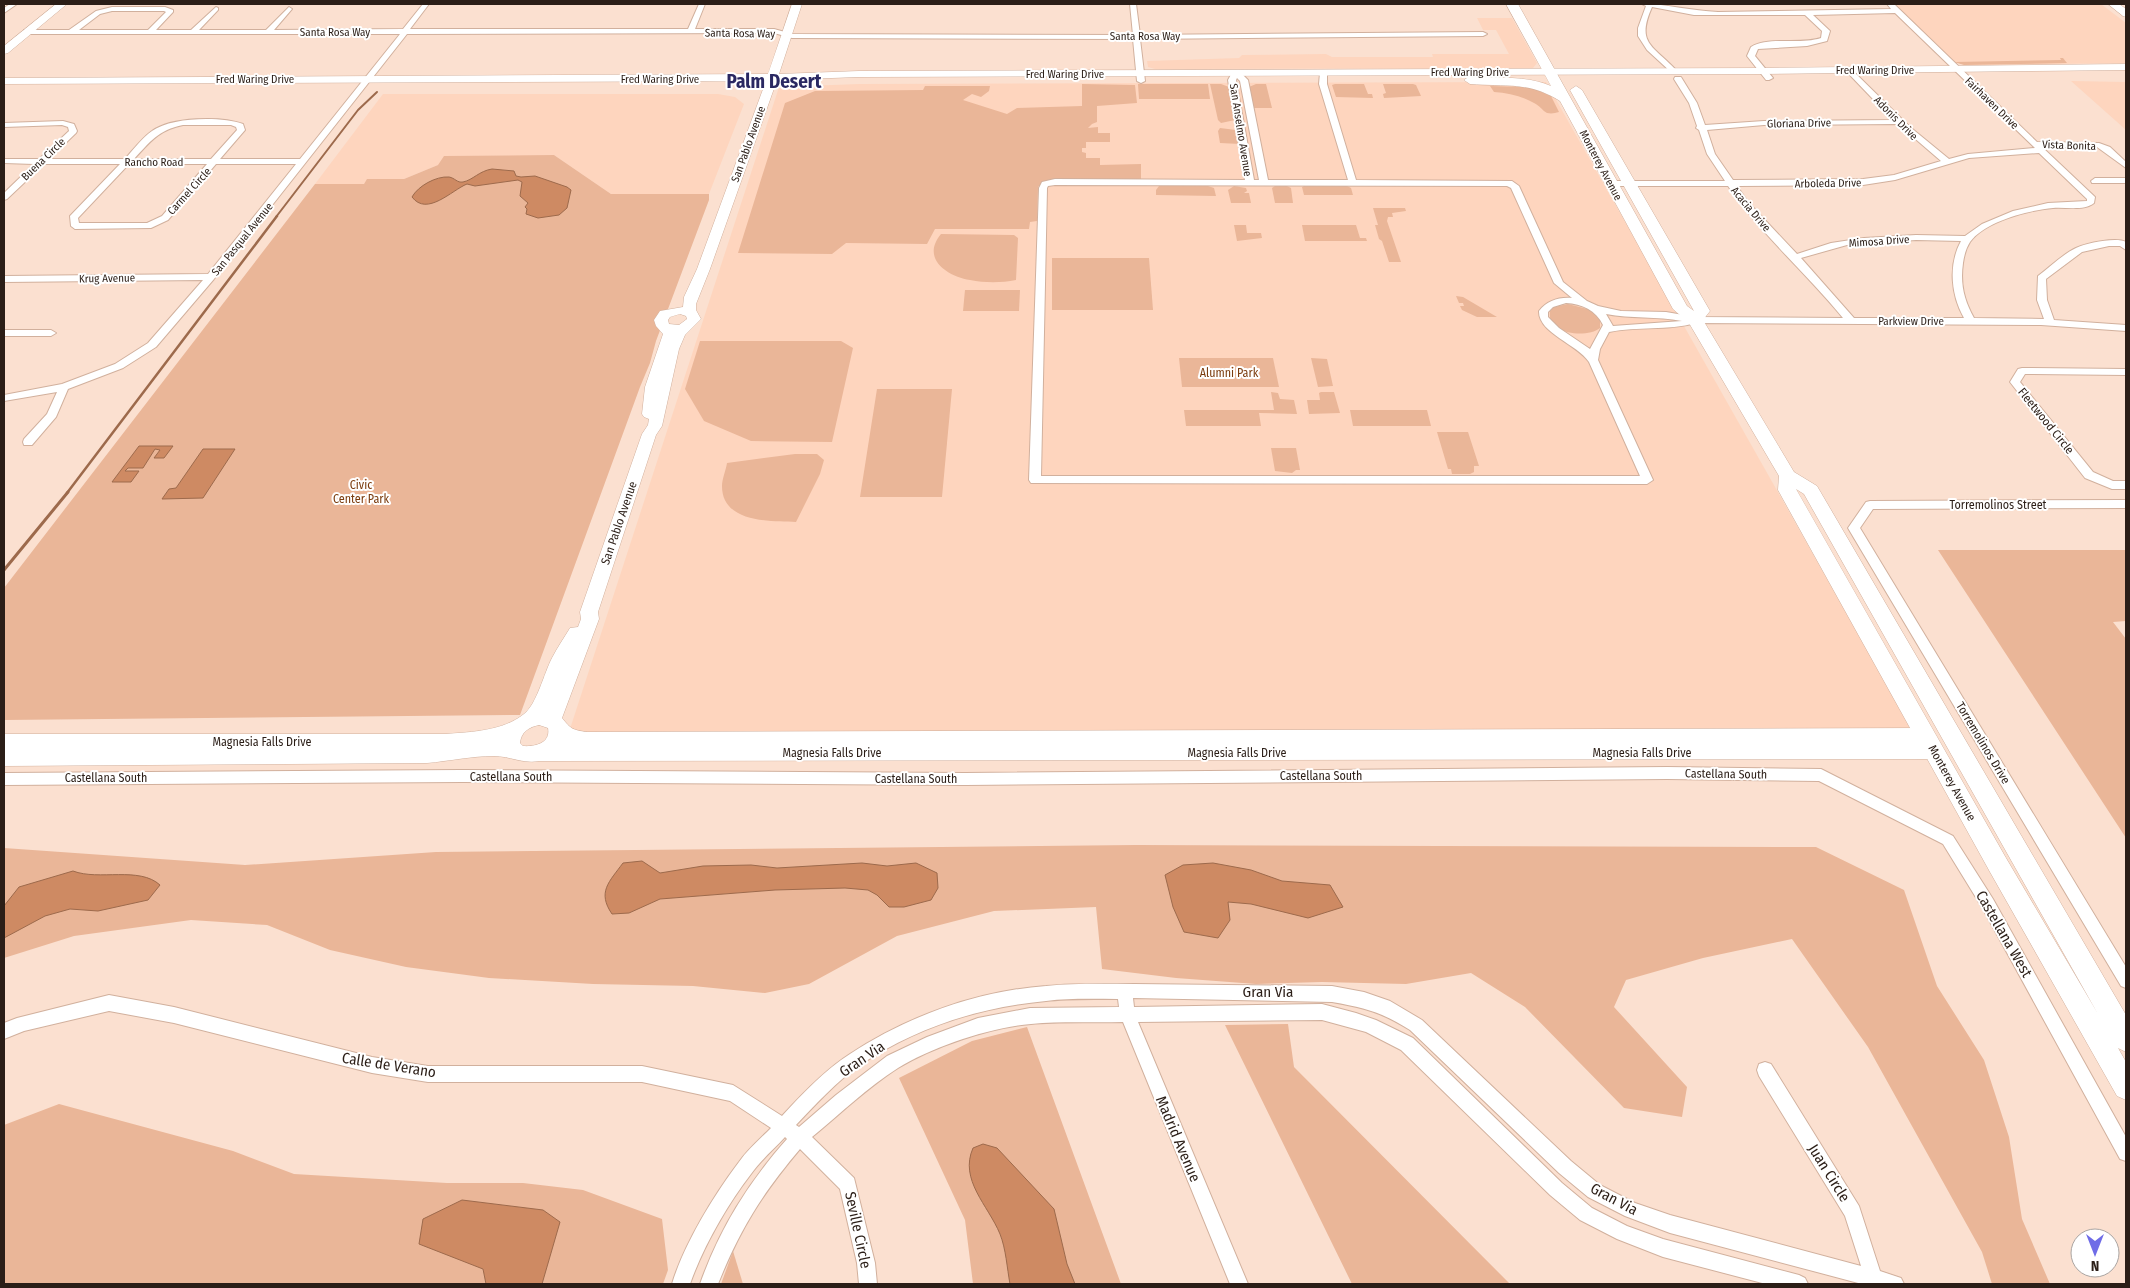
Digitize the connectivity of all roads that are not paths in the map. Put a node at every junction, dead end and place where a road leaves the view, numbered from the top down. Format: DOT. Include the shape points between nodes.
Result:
graph roads {
  1 [pos="14,4"];
  2 [pos="62,4"];
  3 [pos="426,4"];
  4 [pos="702,4"];
  5 [pos="797,4"];
  6 [pos="1133,4"];
  7 [pos="1512,4"];
  8 [pos="1648,4"];
  9 [pos="1890,4"];
  10 [pos="2113,4"];
  11 [pos="289,9"];
  12 [pos="216,10"];
  13 [pos="4,11"];
  14 [pos="1898,11"];
  15 [pos="1807,13"];
  16 [pos="2126,14"];
  17 [pos="26,32"];
  18 [pos="71,32"];
  19 [pos="150,32"];
  20 [pos="193,32"];
  21 [pos="268,32"];
  22 [pos="403,32"];
  23 [pos="690,32"];
  24 [pos="1483,34"];
  25 [pos="787,36"];
  26 [pos="1135,37"];
  27 [pos="4,51"];
  28 [pos="1558,59"];
  29 [pos="2079,67"];
  30 [pos="2126,67"];
  31 [pos="1962,73"];
  32 [pos="1766,74"];
  33 [pos="1853,74"];
  34 [pos="1675,75"];
  35 [pos="1560,76"];
  36 [pos="2011,76"];
  37 [pos="2126,76"];
  38 [pos="1140,77"];
  39 [pos="1324,77"];
  40 [pos="1237,78"];
  41 [pos="1470,80"];
  42 [pos="4,81"];
  43 [pos="771,81"];
  44 [pos="365,83"];
  45 [pos="8,91"];
  46 [pos="1566,100"];
  47 [pos="1898,122"];
  48 [pos="4,125"];
  49 [pos="1700,128"];
  50 [pos="2035,144"];
  51 [pos="2042,150"];
  52 [pos="4,161"];
  53 [pos="41,161"];
  54 [pos="1946,161"];
  55 [pos="127,162"];
  56 [pos="216,162"];
  57 [pos="303,162"];
  58 [pos="2126,166"];
  59 [pos="2095,181"];
  60 [pos="2126,181"];
  61 [pos="1250,183"];
  62 [pos="1264,183"];
  63 [pos="1353,183"];
  64 [pos="1611,184"];
  65 [pos="1629,184"];
  66 [pos="1730,184"];
  67 [pos="4,197"];
  68 [pos="1966,239"];
  69 [pos="2126,247"];
  70 [pos="707,255"];
  71 [pos="1794,257"];
  72 [pos="211,277"];
  73 [pos="4,279"];
  74 [pos="1559,283"];
  75 [pos="1555,302"];
  76 [pos="1590,306"];
  77 [pos="674,310"];
  78 [pos="690,311"];
  79 [pos="1695,320"];
  80 [pos="1971,321"];
  81 [pos="1852,322"];
  82 [pos="2050,323"];
  83 [pos="685,327"];
  84 [pos="667,328"];
  85 [pos="2126,328"];
  86 [pos="4,332"];
  87 [pos="51,333"];
  88 [pos="1562,334"];
  89 [pos="1596,335"];
  90 [pos="1594,359"];
  91 [pos="2126,372"];
  92 [pos="64,387"];
  93 [pos="4,398"];
  94 [pos="649,434"];
  95 [pos="28,442"];
  96 [pos="1788,476"];
  97 [pos="2126,485"];
  98 [pos="2126,504"];
  99 [pos="1870,505"];
  100 [pos="589,612"];
  101 [pos="525,723"];
  102 [pos="556,725"];
  103 [pos="4,742"];
  104 [pos="1930,743"];
  105 [pos="513,749"];
  106 [pos="540,753"];
  107 [pos="4,758"];
  108 [pos="1821,775"];
  109 [pos="8,778"];
  110 [pos="2066,935"];
  111 [pos="2126,981"];
  112 [pos="1125,991"];
  113 [pos="1127,1014"];
  114 [pos="4,1031"];
  115 [pos="2126,1039"];
  116 [pos="1765,1070"];
  117 [pos="2126,1087"];
  118 [pos="784,1126"];
  119 [pos="800,1137"];
  120 [pos="2126,1153"];
  121 [pos="1874,1281"];
  122 [pos="681,1284"];
  123 [pos="709,1284"];
  124 [pos="868,1284"];
  125 [pos="1239,1284"];
  126 [pos="1799,1284"];
  127 [pos="1894,1284"];
  1 -- 13 [label="street"];
  2 -- 17 [label="street"];
  3 -- 22 [label="street, San Pasqual Avenue"];
  4 -- 23 [label="street"];
  5 -- 25 [label="street, San Pablo Avenue"];
  6 -- 26 [label="street"];
  7 -- 35 [label="main road, Monterey Avenue"];
  8 -- 15 [label="street" via="1694,13"];
  8 -- 34 [label="street, Acacia Drive" via="1641,23 1643,42"];
  9 -- 14 [label="street, Fairhaven Drive"];
  10 -- 16 [label="street"];
  11 -- 21 [label="street"];
  12 -- 20 [label="street"];
  14 -- 15 [label="street"];
  14 -- 31 [label="street, Fairhaven Drive"];
  15 -- 32 [label="street" via="1826,31 1824,39 1806,44 1755,47 1752,56"];
  17 -- 18 [label="street, Santa Rosa Way"];
  17 -- 27 [label="street"];
  18 -- 19 [label="street, Santa Rosa Way"];
  18 -- 19 [label="street" via="88,17 105,10 171,11"];
  19 -- 20 [label="street, Santa Rosa Way"];
  20 -- 21 [label="street, Santa Rosa Way"];
  21 -- 22 [label="street, Santa Rosa Way"];
  22 -- 23 [label="street, Santa Rosa Way"];
  22 -- 44 [label="street, San Pasqual Avenue"];
  23 -- 25 [label="street, Santa Rosa Way" via="774,32"];
  24 -- 26 [label="street, Santa Rosa Way"];
  25 -- 26 [label="street, Santa Rosa Way"];
  25 -- 43 [label="street, San Pablo Avenue"];
  26 -- 38 [label="street"];
  28 -- 35 [label="main road, Monterey Avenue"];
  29 -- 30 [label="street, Fred Waring Drive"];
  29 -- 31 [label="street, Fred Waring Drive"];
  29 -- 36 [label="street" via="2080,70 2076,71"];
  31 -- 33 [label="street, Fred Waring Drive"];
  31 -- 36 [label="street, Fred Waring Drive"];
  31 -- 50 [label="street, Fairhaven Drive"];
  32 -- 33 [label="street, Fred Waring Drive"];
  32 -- 34 [label="street, Fred Waring Drive"];
  32 -- 34 [label="street, Fred Waring Drive" via="1728,71"];
  33 -- 47 [label="street, Adonis Drive"];
  34 -- 35 [label="street, Fred Waring Drive"];
  34 -- 35 [label="street, Fred Waring Drive" via="1628,79"];
  34 -- 49 [label="street, Acacia Drive" via="1692,103"];
  35 -- 39 [label="street, Fred Waring Drive"];
  35 -- 41 [label="street, Fred Waring Drive"];
  35 -- 46 [label="main road, Monterey Avenue"];
  35 -- 65 [label="main road, Monterey Avenue"];
  36 -- 37 [label="street, Fred Waring Drive"];
  38 -- 40 [label="street, Fred Waring Drive"];
  38 -- 43 [label="street, Fred Waring Drive"];
  39 -- 40 [label="street, Fred Waring Drive"];
  39 -- 41 [label="street, Fred Waring Drive"];
  39 -- 63 [label="street" via="1323,84"];
  40 -- 61 [label="street, San Anselmo Avenue"];
  40 -- 62 [label="street, San Anselmo Avenue"];
  41 -- 46 [label="main road" via="1532,84"];
  42 -- 44 [label="street, Fred Waring Drive"];
  43 -- 44 [label="street, Fred Waring Drive" via="684,87"];
  43 -- 70 [label="street, San Pablo Avenue"];
  44 -- 45 [label="street, Fred Waring Drive"];
  44 -- 57 [label="street, San Pasqual Avenue"];
  46 -- 64 [label="main road, Monterey Avenue"];
  47 -- 49 [label="street, Gloriana Drive" via="1764,123"];
  47 -- 54 [label="street, Adonis Drive"];
  48 -- 53 [label="street, Buena Circle" via="63,123 71,126 73,131"];
  49 -- 66 [label="street, Acacia Drive" via="1711,154"];
  50 -- 51 [label="street, Fairhaven Drive"];
  50 -- 58 [label="street, Vista Bonita" via="2099,145"];
  51 -- 54 [label="street, Arboleda Drive" via="1991,153"];
  51 -- 68 [label="street, Fairhaven Drive" via="2092,199 2090,203 2019,212 1983,227"];
  52 -- 53 [label="street, Rancho Road"];
  53 -- 55 [label="street, Rancho Road"];
  53 -- 67 [label="street, Buena Circle"];
  54 -- 66 [label="street, Arboleda Drive" via="1863,182"];
  55 -- 56 [label="street, Rancho Road"];
  55 -- 56 [label="street, Carmel Circle" via="154,133 167,126 183,123 232,123 240,126 242,130"];
  55 -- 56 [label="street, Carmel Circle" via="73,218 75,226 148,226 165,218"];
  56 -- 57 [label="street, Rancho Road"];
  57 -- 72 [label="street, San Pasqual Avenue"];
  59 -- 60 [label="street"];
  61 -- 62 [label="street"];
  61 -- 90 [label="street" via="1054,182 1042,188 1035,480 1647,480"];
  62 -- 63 [label="street"];
  63 -- 74 [label="street" via="1509,183 1515,186"];
  64 -- 65 [label="street, Arboleda Drive"];
  64 -- 79 [label="main road, Monterey Avenue" via="1681,309"];
  65 -- 66 [label="street, Arboleda Drive"];
  65 -- 79 [label="main road, Monterey Avenue" via="1702,310"];
  66 -- 71 [label="street, Acacia Drive"];
  68 -- 71 [label="street, Mimosa Drive" via="1867,240"];
  68 -- 80 [label="street" via="1957,270 1959,298"];
  69 -- 82 [label="street" via="2122,243 2109,243 2079,250 2041,278 2042,300"];
  70 -- 77 [label="street, San Pablo Avenue"];
  70 -- 78 [label="street, San Pablo Avenue" via="696,281"];
  71 -- 81 [label="street, Acacia Drive"];
  72 -- 73 [label="street, Krug Avenue"];
  72 -- 92 [label="street, San Pasqual Avenue" via="152,345 119,366"];
  74 -- 75 [label="street"];
  74 -- 76 [label="street"];
  75 -- 76 [label="street"];
  75 -- 88 [label="street" via="1544,310 1543,316 1546,323"];
  76 -- 79 [label="street" via="1621,314 1666,315"];
  76 -- 89 [label="street" via="1606,319 1608,325"];
  77 -- 78 [label="street"];
  77 -- 84 [label="street, San Pablo Avenue" via="661,320"];
  78 -- 83 [label="street, San Pablo Avenue" via="694,319"];
  79 -- 81 [label="street, Parkview Drive"];
  79 -- 89 [label="street" via="1677,326 1626,326"];
  79 -- 96 [label="main road, Monterey Avenue"];
  80 -- 81 [label="street, Parkview Drive"];
  80 -- 82 [label="street, Parkview Drive"];
  82 -- 85 [label="street, Parkview Drive"];
  83 -- 84 [label="street"];
  83 -- 94 [label="street, San Pablo Avenue" via="672,349 655,426"];
  84 -- 94 [label="street, San Pablo Avenue" via="670,334 652,387"];
  86 -- 87 [label="street"];
  88 -- 89 [label="street"];
  88 -- 90 [label="street" via="1578,343"];
  89 -- 90 [label="street"];
  91 -- 97 [label="street, Fleetwood Circle" via="2022,371 2015,382 2089,475 2112,485"];
  92 -- 93 [label="street, San Pasqual Avenue"];
  92 -- 95 [label="street" via="52,415"];
  94 -- 100 [label="street, San Pablo Avenue"];
  96 -- 104 [label="main road, Monterey Avenue" via="1787,490"];
  96 -- 110 [label="main road, Monterey Avenue" via="1811,490"];
  98 -- 99 [label="street, Torremolinos Street"];
  99 -- 111 [label="street, Torremolinos Drive" via="1854,528"];
  100 -- 101 [label="street, San Pablo Avenue" via="560,659 541,704"];
  100 -- 102 [label="street, San Pablo Avenue" via="590,619"];
  101 -- 102 [label="street" via="546,718"];
  101 -- 103 [label="street, Magnesia Falls Drive" via="484,738 446,742"];
  101 -- 105 [label="street" via="511,738"];
  102 -- 104 [label="street, Magnesia Falls Drive" via="570,738 587,740"];
  102 -- 106 [label="street" via="554,743"];
  104 -- 106 [label="street, Magnesia Falls Drive" via="1568,753"];
  104 -- 110 [label="main road" via="1938,742 2015,873 2034,901"];
  104 -- 117 [label="main road, Monterey Avenue"];
  105 -- 106 [label="street" via="524,755"];
  105 -- 107 [label="street, Magnesia Falls Drive" via="428,755"];
  108 -- 109 [label="street, Castellana South" via="1667,773 974,779"];
  108 -- 120 [label="street, Castellana West" via="1948,840 1988,904"];
  110 -- 115 [label="main road, Monterey Avenue"];
  112 -- 113 [label="street, Madrid Avenue"];
  112 -- 118 [label="street, Gran Via" via="1046,993 954,1011 907,1030 854,1060 810,1098"];
  112 -- 121 [label="street, Gran Via" via="1332,994 1390,1009 1416,1025 1442,1048 1594,1191 1631,1210 1670,1224"];
  113 -- 119 [label="street, Gran Via" via="1030,1016 978,1026 893,1062"];
  113 -- 125 [label="street, Madrid Avenue"];
  113 -- 126 [label="street, Gran Via" via="1322,1012 1355,1018 1381,1028 1426,1061 1586,1214 1663,1248"];
  114 -- 118 [label="street, Calle de Verano" via="23,1023 109,1003 174,1015 372,1065 428,1074 642,1074 733,1093"];
  116 -- 121 [label="street, Juan Circle" via="1853,1212"];
  118 -- 119 [label="street, Calle de Verano"];
  118 -- 122 [label="street, Gran Via" via="746,1166 728,1192 689,1261"];
  119 -- 123 [label="street, Gran Via" via="766,1176 741,1214"];
  119 -- 124 [label="street, Seville Circle" via="848,1184"];
  121 -- 127 [label="street, Gran Via"];
}
